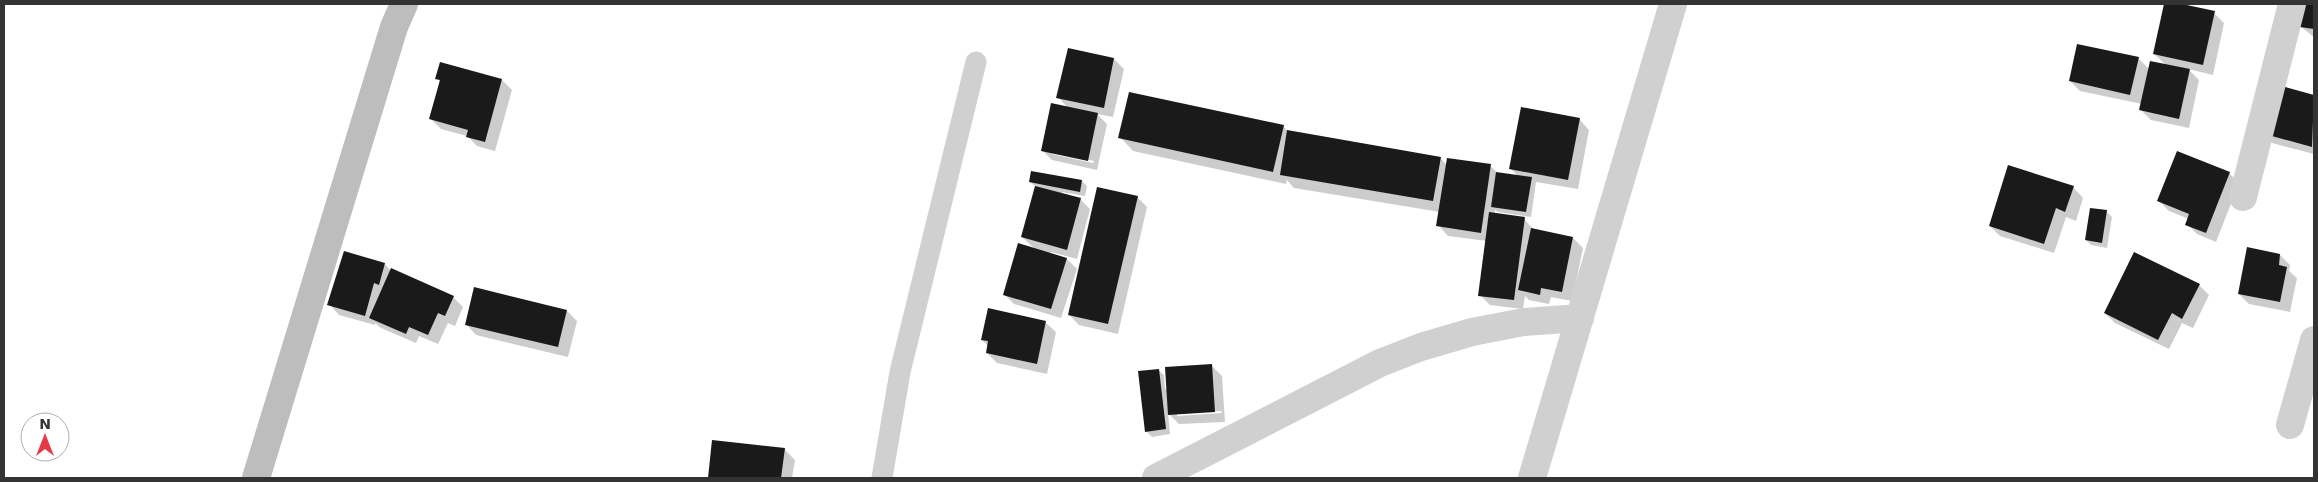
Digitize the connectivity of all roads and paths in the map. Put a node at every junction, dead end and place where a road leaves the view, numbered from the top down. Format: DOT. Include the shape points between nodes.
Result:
graph roads {
  1 [pos="404,4"];
  2 [pos="1673,4"];
  3 [pos="2292,4"];
  4 [pos="976,62"];
  5 [pos="2243,197"];
  6 [pos="1580,318"];
  7 [pos="2314,340"];
  8 [pos="2290,425"];
  9 [pos="256,478"];
  10 [pos="882,478"];
  11 [pos="1156,478"];
  12 [pos="1532,478"];
  1 -- 9 [label="street" via="394,27"];
  2 -- 6 [label="street"];
  3 -- 5 [label="street"];
  4 -- 10 [label="lane" via="900,372"];
  6 -- 11 [label="street" via="1524,322 1472,332 1421,347 1380,363"];
  6 -- 12 [label="street"];
  7 -- 8 [label="street"];
}
